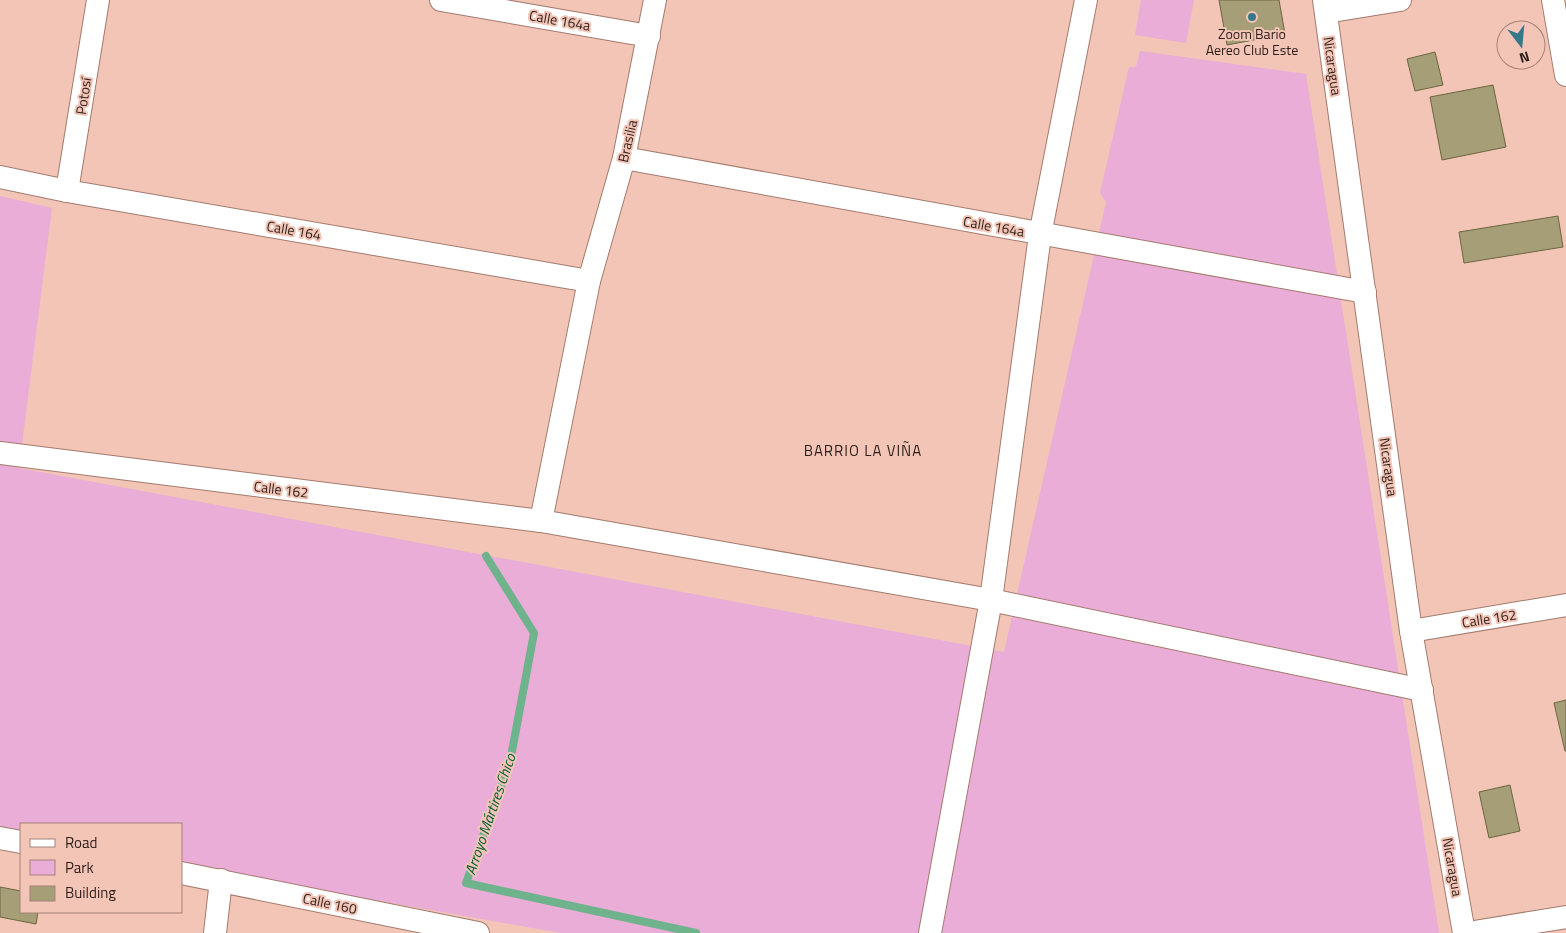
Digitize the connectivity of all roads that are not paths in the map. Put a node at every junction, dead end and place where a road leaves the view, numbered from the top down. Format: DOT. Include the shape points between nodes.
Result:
graph roads {
  1 [pos="98,0"];
  2 [pos="441,0"];
  3 [pos="654,0"];
  4 [pos="1086,0"];
  5 [pos="1400,0"];
  6 [pos="1553,0"];
  7 [pos="1325,6"];
  8 [pos="649,36"];
  9 [pos="1566,75"];
  10 [pos="624,158"];
  11 [pos="0,177"];
  12 [pos="67,192"];
  13 [pos="1040,234"];
  14 [pos="589,281"];
  15 [pos="1365,292"];
  16 [pos="10,455"];
  17 [pos="541,521"];
  18 [pos="991,600"];
  19 [pos="1566,605"];
  20 [pos="1411,631"];
  21 [pos="1422,690"];
  22 [pos="0,838"];
  23 [pos="20,842"];
  24 [pos="182,873"];
  25 [pos="220,880"];
  26 [pos="1566,917"];
  27 [pos="215,933"];
  28 [pos="478,933"];
  29 [pos="930,933"];
  30 [pos="1464,933"];
  31 [pos="1468,933"];
  1 -- 12 [label="street, Potosí"];
  2 -- 8 [label="street, Calle 164a"];
  3 -- 8 [label="street, Brasilia"];
  4 -- 13 [label="street"];
  5 -- 7 [label="street"];
  6 -- 9 [label="street"];
  7 -- 15 [label="street, Nicaragua"];
  8 -- 10 [label="street, Brasilia"];
  10 -- 13 [label="street, Calle 164a"];
  10 -- 14 [label="street, Brasilia"];
  11 -- 12 [label="street, Calle 164"];
  12 -- 14 [label="street, Calle 164"];
  13 -- 15 [label="street, Calle 164a"];
  13 -- 18 [label="street"];
  14 -- 17 [label="street, Brasilia"];
  15 -- 20 [label="street, Nicaragua"];
  16 -- 17 [label="street, Calle 162"];
  17 -- 18 [label="street, Calle 162"];
  18 -- 21 [label="street, Calle 162"];
  18 -- 29 [label="street"];
  19 -- 20 [label="street, Calle 162"];
  20 -- 21 [label="street, Nicaragua"];
  21 -- 30 [label="street, Nicaragua"];
  22 -- 23 [label="street"];
  24 -- 25 [label="street, Calle 160"];
  25 -- 27 [label="street"];
  25 -- 28 [label="street, Calle 160"];
  26 -- 31 [label="street"];
}
